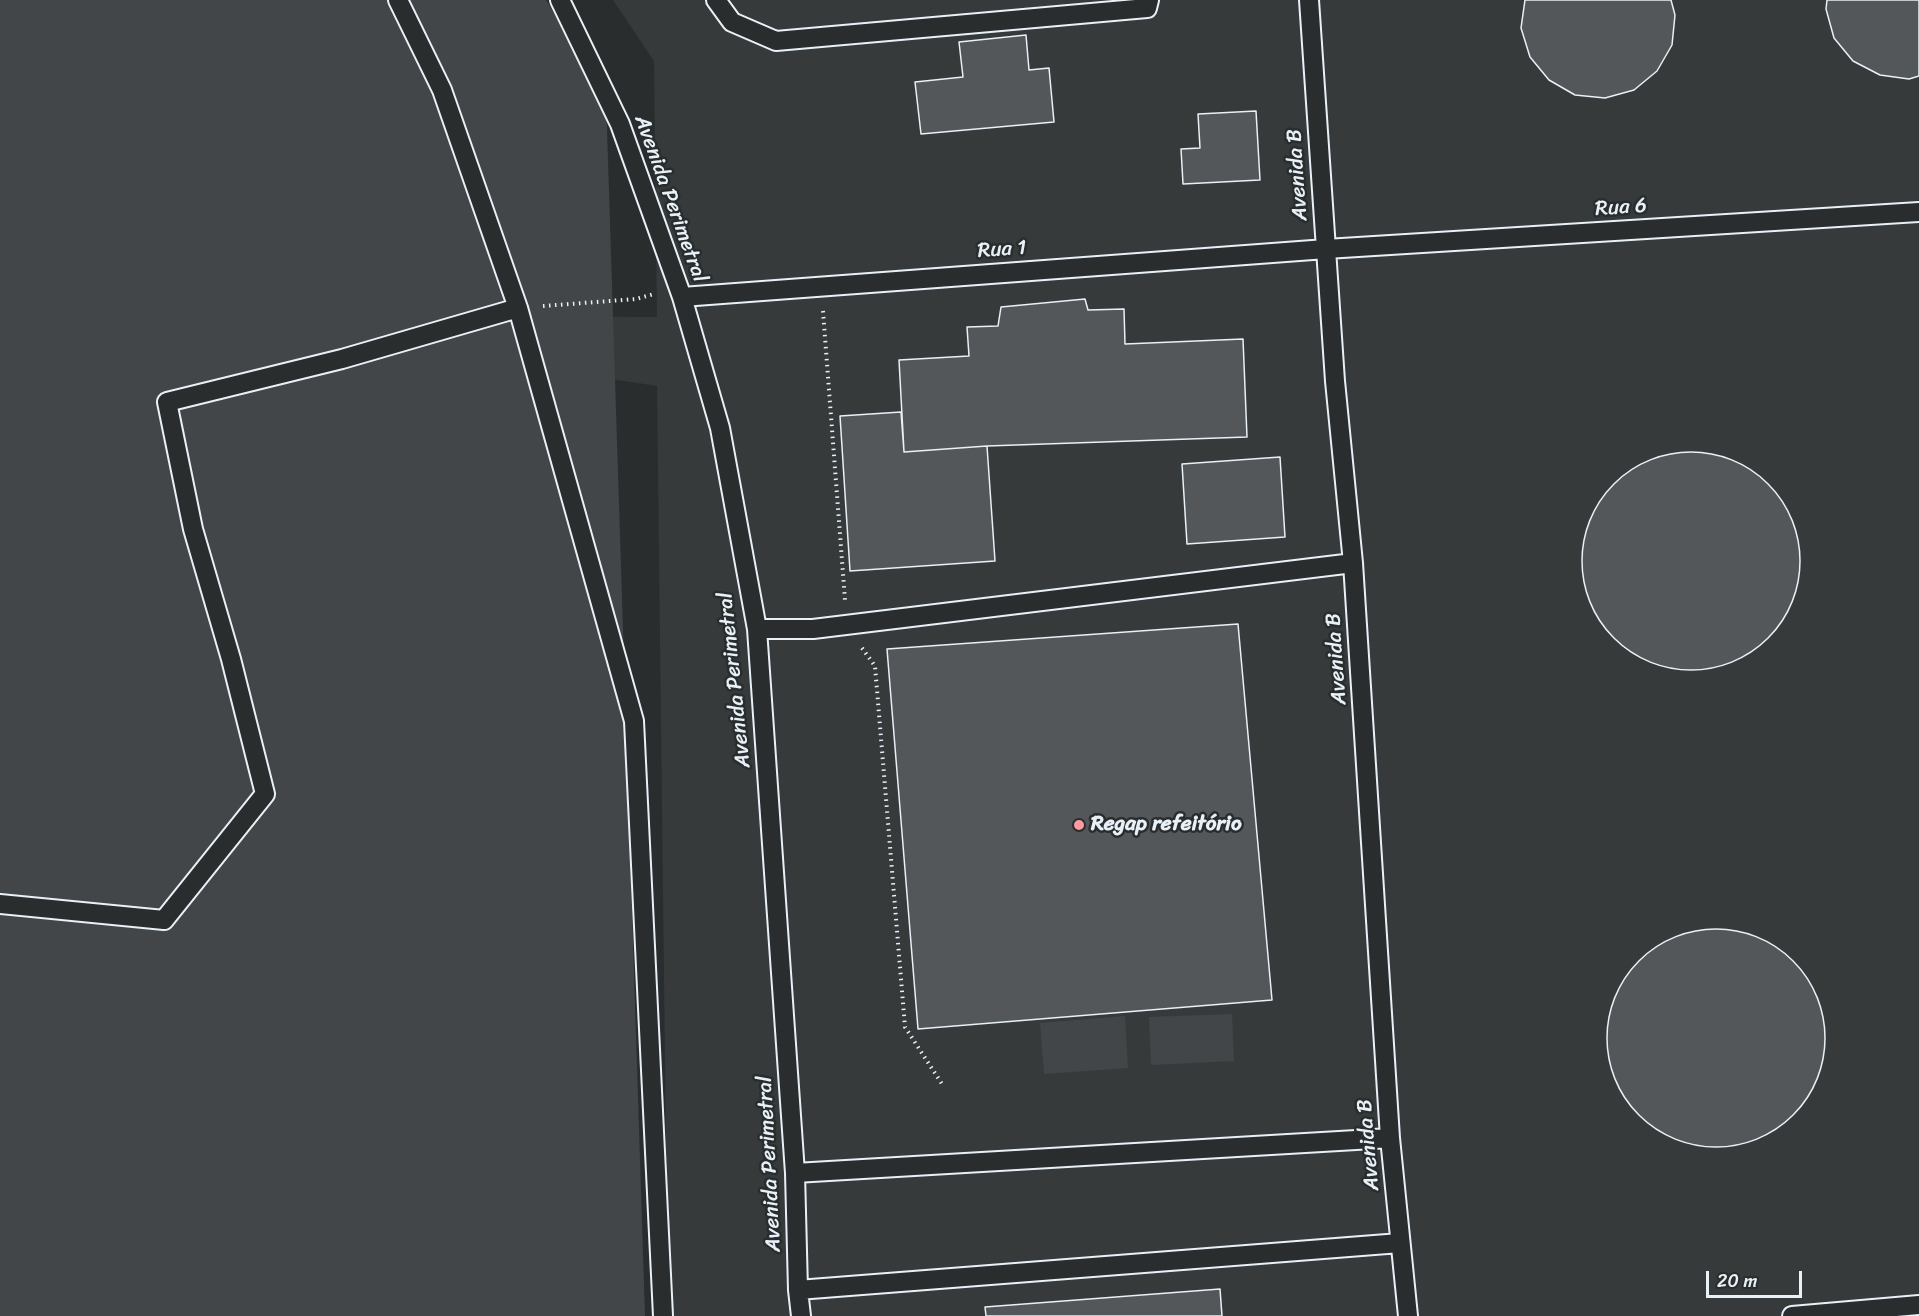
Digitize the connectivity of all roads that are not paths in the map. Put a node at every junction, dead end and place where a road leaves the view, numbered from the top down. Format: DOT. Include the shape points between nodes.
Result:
graph roads {
  1 [pos="398,0"];
  2 [pos="560,0"];
  3 [pos="716,0"];
  4 [pos="1149,0"];
  5 [pos="1308,0"];
  6 [pos="1919,212"];
  7 [pos="1326,249"];
  8 [pos="681,297"];
  9 [pos="518,308"];
  10 [pos="1353,563"];
  11 [pos="757,630"];
  12 [pos="0,904"];
  13 [pos="1390,1138"];
  14 [pos="795,1173"];
  15 [pos="1400,1243"];
  16 [pos="798,1290"];
  17 [pos="1919,1305"];
  18 [pos="663,1316"];
  19 [pos="801,1316"];
  20 [pos="1408,1316"];
  21 [pos="1792,1316"];
  1 -- 9 [label="lane" via="442,90"];
  2 -- 8 [label="lane, Avenida Perimetral" via="620,124"];
  3 -- 4 [label="lane" via="732,22 776,41 1147,8"];
  5 -- 7 [label="lane, Avenida B"];
  6 -- 7 [label="lane, Rua 6"];
  7 -- 8 [label="lane, Rua 1"];
  7 -- 10 [label="lane, Avenida B"];
  8 -- 11 [label="lane, Avenida Perimetral" via="720,428"];
  9 -- 12 [label="lane" via="342,359 167,402 193,529 266,794 164,920"];
  9 -- 18 [label="lane" via="634,721"];
  10 -- 11 [label="lane" via="813,629"];
  10 -- 13 [label="lane, Avenida B"];
  11 -- 14 [label="lane, Avenida Perimetral"];
  13 -- 14 [label="lane"];
  13 -- 15 [label="lane, Avenida B"];
  14 -- 16 [label="lane, Avenida Perimetral"];
  15 -- 16 [label="lane"];
  15 -- 20 [label="lane, Avenida B"];
  16 -- 19 [label="lane, Avenida Perimetral"];
  17 -- 21 [label="lane"];
}
